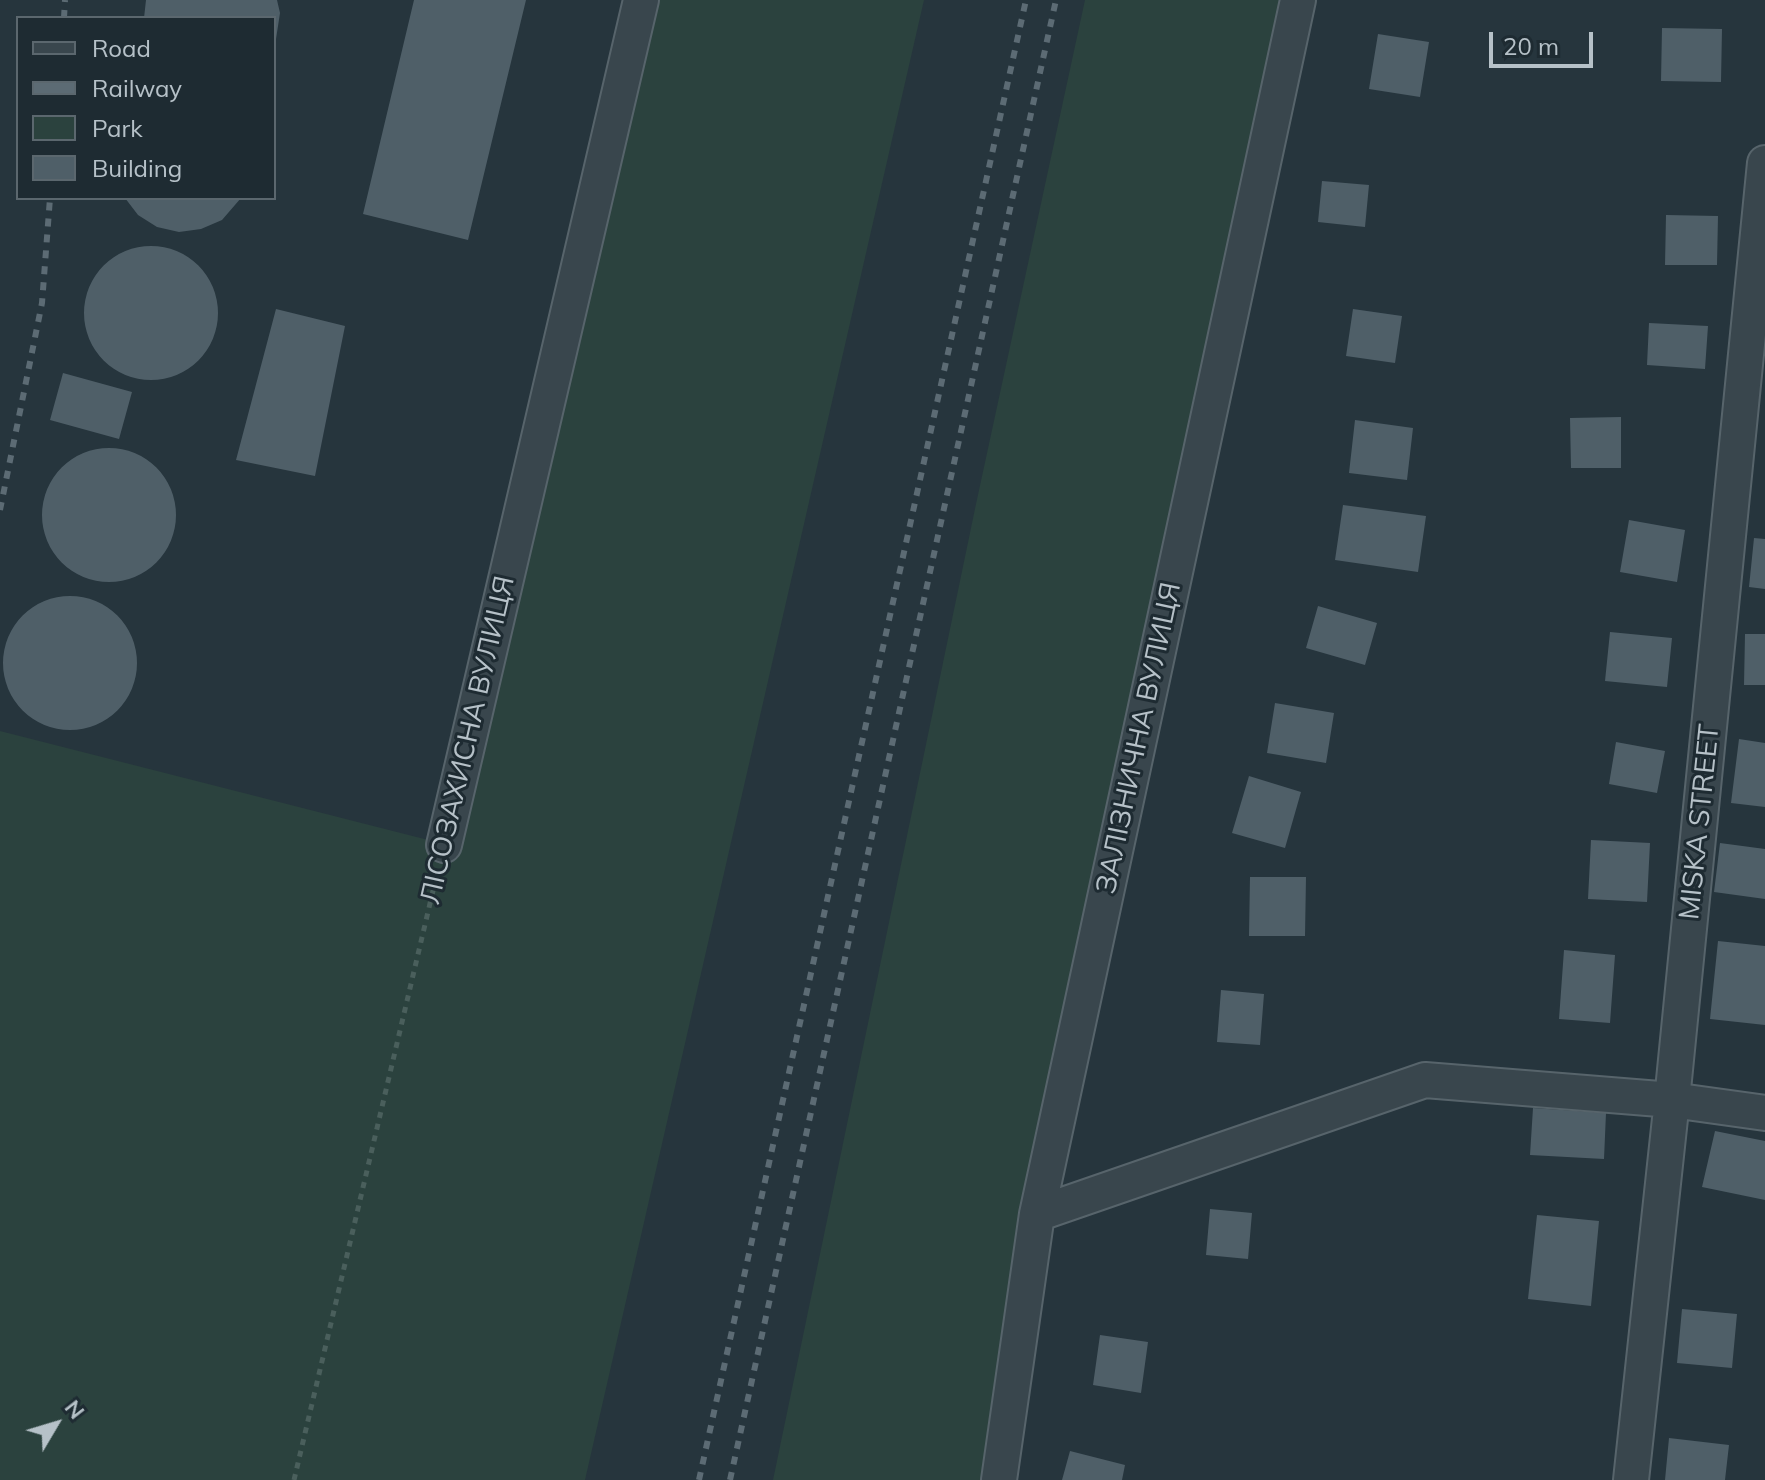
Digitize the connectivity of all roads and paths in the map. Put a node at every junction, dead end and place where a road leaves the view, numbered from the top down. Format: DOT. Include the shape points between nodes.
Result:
graph roads {
  1 [pos="641,0"];
  2 [pos="1298,0"];
  3 [pos="1765,163"];
  4 [pos="444,845"];
  5 [pos="1672,1100"];
  6 [pos="1765,1113"];
  7 [pos="1037,1214"];
  8 [pos="294,1480"];
  9 [pos="999,1480"];
  10 [pos="1631,1480"];
  1 -- 4 [label="street, ЛІСОЗАХИСНА ВУЛИЦЯ"];
  2 -- 7 [label="street, ЗАЛІЗНИЧНА ВУЛИЦЯ"];
  3 -- 5 [label="street, MISKA STREET"];
  4 -- 8 [label="path, ЛІСОЗАХИСНА ВУЛИЦЯ"];
  5 -- 6 [label="street"];
  5 -- 7 [label="street" via="1425,1080"];
  5 -- 10 [label="street, MISKA STREET"];
  7 -- 9 [label="street, ЗАЛІЗНИЧНА ВУЛИЦЯ"];
}
